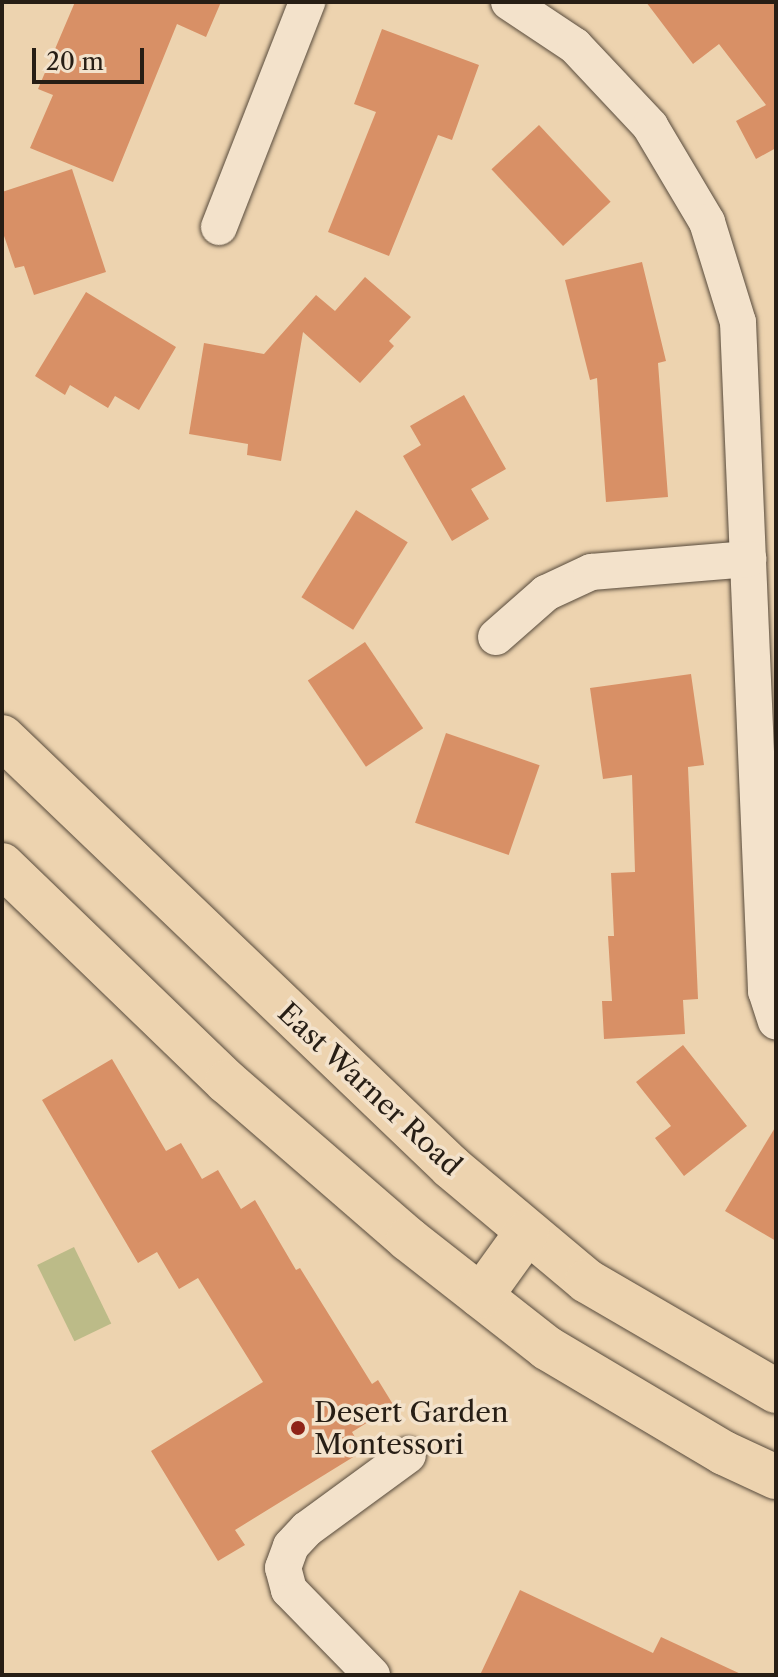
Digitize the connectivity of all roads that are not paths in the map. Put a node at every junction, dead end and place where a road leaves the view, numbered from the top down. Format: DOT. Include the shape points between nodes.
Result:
graph roads {
  1 [pos="307,2"];
  2 [pos="509,2"];
  3 [pos="219,227"];
  4 [pos="748,559"];
  5 [pos="496,637"];
  6 [pos="2,737"];
  7 [pos="2,865"];
  8 [pos="776,1021"];
  9 [pos="527,1232"];
  10 [pos="481,1296"];
  11 [pos="776,1391"];
  12 [pos="408,1455"];
  13 [pos="776,1477"];
  14 [pos="372,1675"];
  1 -- 3 [label="street"];
  2 -- 4 [label="street" via="575,46 650,126 707,222 738,322"];
  4 -- 5 [label="street" via="591,572 546,593"];
  4 -- 8 [label="street" via="766,991"];
  6 -- 9 [label="main road, East Warner Road" via="451,1167"];
  7 -- 10 [label="main road" via="227,1082"];
  9 -- 10 [label="main road"];
  9 -- 11 [label="main road, East Warner Road" via="587,1281"];
  10 -- 13 [label="main road" via="547,1348 724,1453"];
  12 -- 14 [label="street" via="307,1529 291,1546 283,1568 289,1590"];
}
